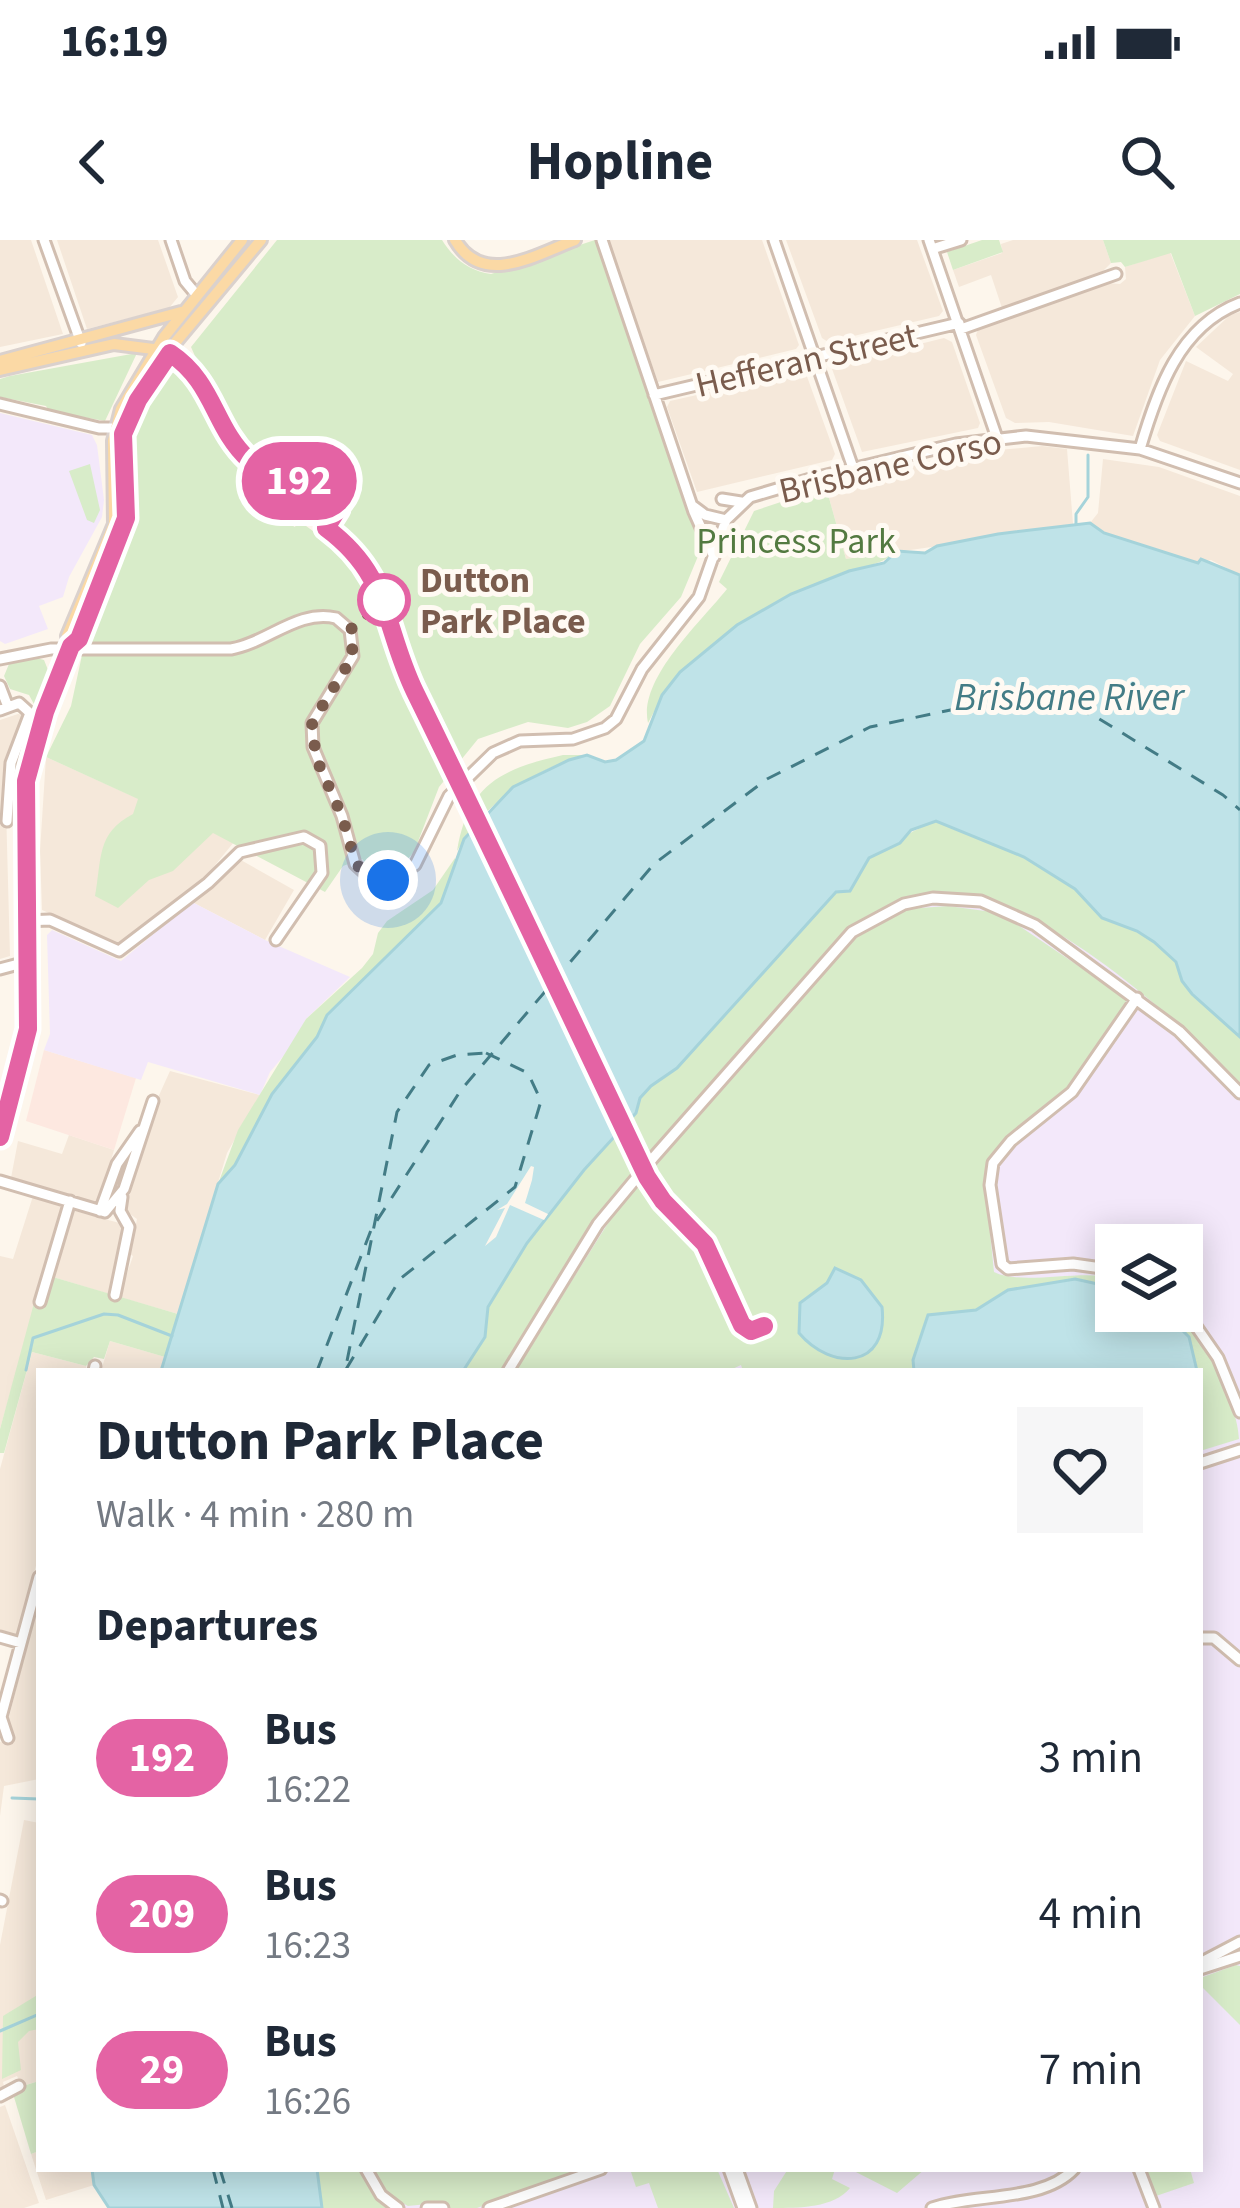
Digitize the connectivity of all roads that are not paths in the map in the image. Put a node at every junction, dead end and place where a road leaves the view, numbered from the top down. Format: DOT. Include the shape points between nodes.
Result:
graph roads {
  1 [pos="44,240"];
  2 [pos="170,240"];
  3 [pos="242,240"];
  4 [pos="261,240"];
  5 [pos="455,240"];
  6 [pos="575,240"];
  7 [pos="602,240"];
  8 [pos="774,240"];
  9 [pos="961,240"];
  10 [pos="930,244"];
  11 [pos="1116,274"];
  12 [pos="196,293"];
  13 [pos="1240,303"];
  14 [pos="184,310"];
  15 [pos="960,326"];
  16 [pos="81,345"];
  17 [pos="163,351"];
  18 [pos="815,357"];
  19 [pos="0,366"];
  20 [pos="653,395"];
  21 [pos="0,404"];
  22 [pos="115,428"];
  23 [pos="997,438"];
  24 [pos="1140,448"];
  25 [pos="853,468"];
  26 [pos="1240,483"];
  27 [pos="722,499"];
  28 [pos="745,500"];
  29 [pos="692,505"];
  30 [pos="726,520"];
  31 [pos="714,557"];
  32 [pos="70,647"];
  33 [pos="0,659"];
  34 [pos="0,686"];
  35 [pos="4,708"];
  36 [pos="7,821"];
  37 [pos="25,921"];
  38 [pos="275,940"];
  39 [pos="26,962"];
  40 [pos="0,969"];
  41 [pos="1137,998"];
  42 [pos="1240,1093"];
  43 [pos="6,1096"];
  44 [pos="153,1100"];
  45 [pos="146,1125"];
  46 [pos="0,1137"];
  47 [pos="0,1181"];
  48 [pos="124,1189"];
  49 [pos="70,1202"];
  50 [pos="102,1212"];
  51 [pos="1095,1267"];
  52 [pos="116,1294"];
  53 [pos="40,1302"];
  54 [pos="1200,1332"];
  55 [pos="510,1368"];
  56 [pos="1240,1412"];
  57 [pos="1240,1450"];
  58 [pos="1203,1462"];
  59 [pos="36,1588"];
  60 [pos="0,1636"];
  61 [pos="1203,1638"];
  62 [pos="21,1643"];
  63 [pos="1240,1660"];
  64 [pos="8,1738"];
  65 [pos="1240,1942"];
  66 [pos="1240,1956"];
  67 [pos="1203,1964"];
  68 [pos="1203,1965"];
  69 [pos="19,2086"];
  70 [pos="0,2096"];
  71 [pos="368,2172"];
  72 [pos="592,2172"];
  73 [pos="734,2172"];
  74 [pos="1070,2172"];
  75 [pos="1140,2172"];
  76 [pos="398,2208"];
  77 [pos="427,2208"];
  78 [pos="443,2208"];
  79 [pos="489,2208"];
  80 [pos="747,2208"];
  81 [pos="932,2208"];
  82 [pos="1154,2208"];
  1 -- 16 [label="street"];
  2 -- 12 [label="street"];
  3 -- 12 [label="main road"];
  4 -- 17 [label="main road"];
  5 -- 6 [label="main road" via="486,266"];
  7 -- 20 [label="street"];
  8 -- 18 [label="street"];
  9 -- 10 [label="street"];
  10 -- 15 [label="street"];
  11 -- 15 [label="street, Hefferan Street"];
  12 -- 14 [label="main road"];
  13 -- 24 [label="street" via="1204,323 1179,350"];
  14 -- 16 [label="main road"];
  14 -- 17 [label="main road"];
  15 -- 18 [label="street, Hefferan Street"];
  15 -- 23 [label="street"];
  16 -- 17 [label="main road"];
  16 -- 19 [label="main road"];
  17 -- 22 [label="main road"];
  17 -- 32 [label="main road" via="125,428 126,518"];
  18 -- 20 [label="street, Hefferan Street"];
  18 -- 25 [label="street"];
  20 -- 29 [label="street"];
  21 -- 22 [label="street"];
  22 -- 32 [label="main road" via="116,514 67,636"];
  23 -- 24 [label="street, Brisbane Corso"];
  23 -- 25 [label="street, Brisbane Corso"];
  24 -- 26 [label="street, Brisbane Corso"];
  25 -- 28 [label="street, Brisbane Corso"];
  27 -- 28 [label="street, Brisbane Corso"];
  28 -- 30 [label="street"];
  29 -- 30 [label="street"];
  29 -- 31 [label="street"];
  30 -- 31 [label="street"];
  31 -- 32 [label="street" via="689,614 642,669 616,719 573,739 520,741 493,753 449,796 415,865 388,880 356,864 313,747 312,723 353,656 344,623 305,618 231,649"];
  32 -- 33 [label="street"];
  32 -- 37 [label="main road" via="26,781"];
  34 -- 35 [label="street"];
  35 -- 36 [label="street" via="29,709 10,772"];
  37 -- 38 [label="street" via="50,920 118,951 239,852 304,836 320,846 322,873"];
  37 -- 39 [label="main road"];
  39 -- 40 [label="street"];
  39 -- 43 [label="main road" via="28,1029"];
  41 -- 42 [label="street"];
  41 -- 51 [label="street" via="1072,1092 993,1163 1002,1264"];
  41 -- 55 [label="street" via="1002,907 933,898 874,917 814,972 603,1217"];
  43 -- 46 [label="main road"];
  44 -- 45 [label="street"];
  45 -- 48 [label="street"];
  45 -- 50 [label="street" via="117,1164"];
  47 -- 49 [label="street"];
  48 -- 50 [label="street"];
  48 -- 52 [label="street" via="120,1211 129,1228"];
  49 -- 50 [label="street"];
  49 -- 53 [label="street"];
  54 -- 56 [label="street"];
  57 -- 58 [label="street"];
  59 -- 62 [label="street"];
  60 -- 62 [label="street"];
  61 -- 63 [label="street"];
  62 -- 64 [label="street" via="1,1717"];
  65 -- 67 [label="street"];
  66 -- 68 [label="street"];
  69 -- 70 [label="street"];
  71 -- 76 [label="street"];
  72 -- 79 [label="street"];
  73 -- 80 [label="street"];
  74 -- 81 [label="street" via="1010,2196"];
  75 -- 82 [label="street"];
  77 -- 78 [label="street"];
}
